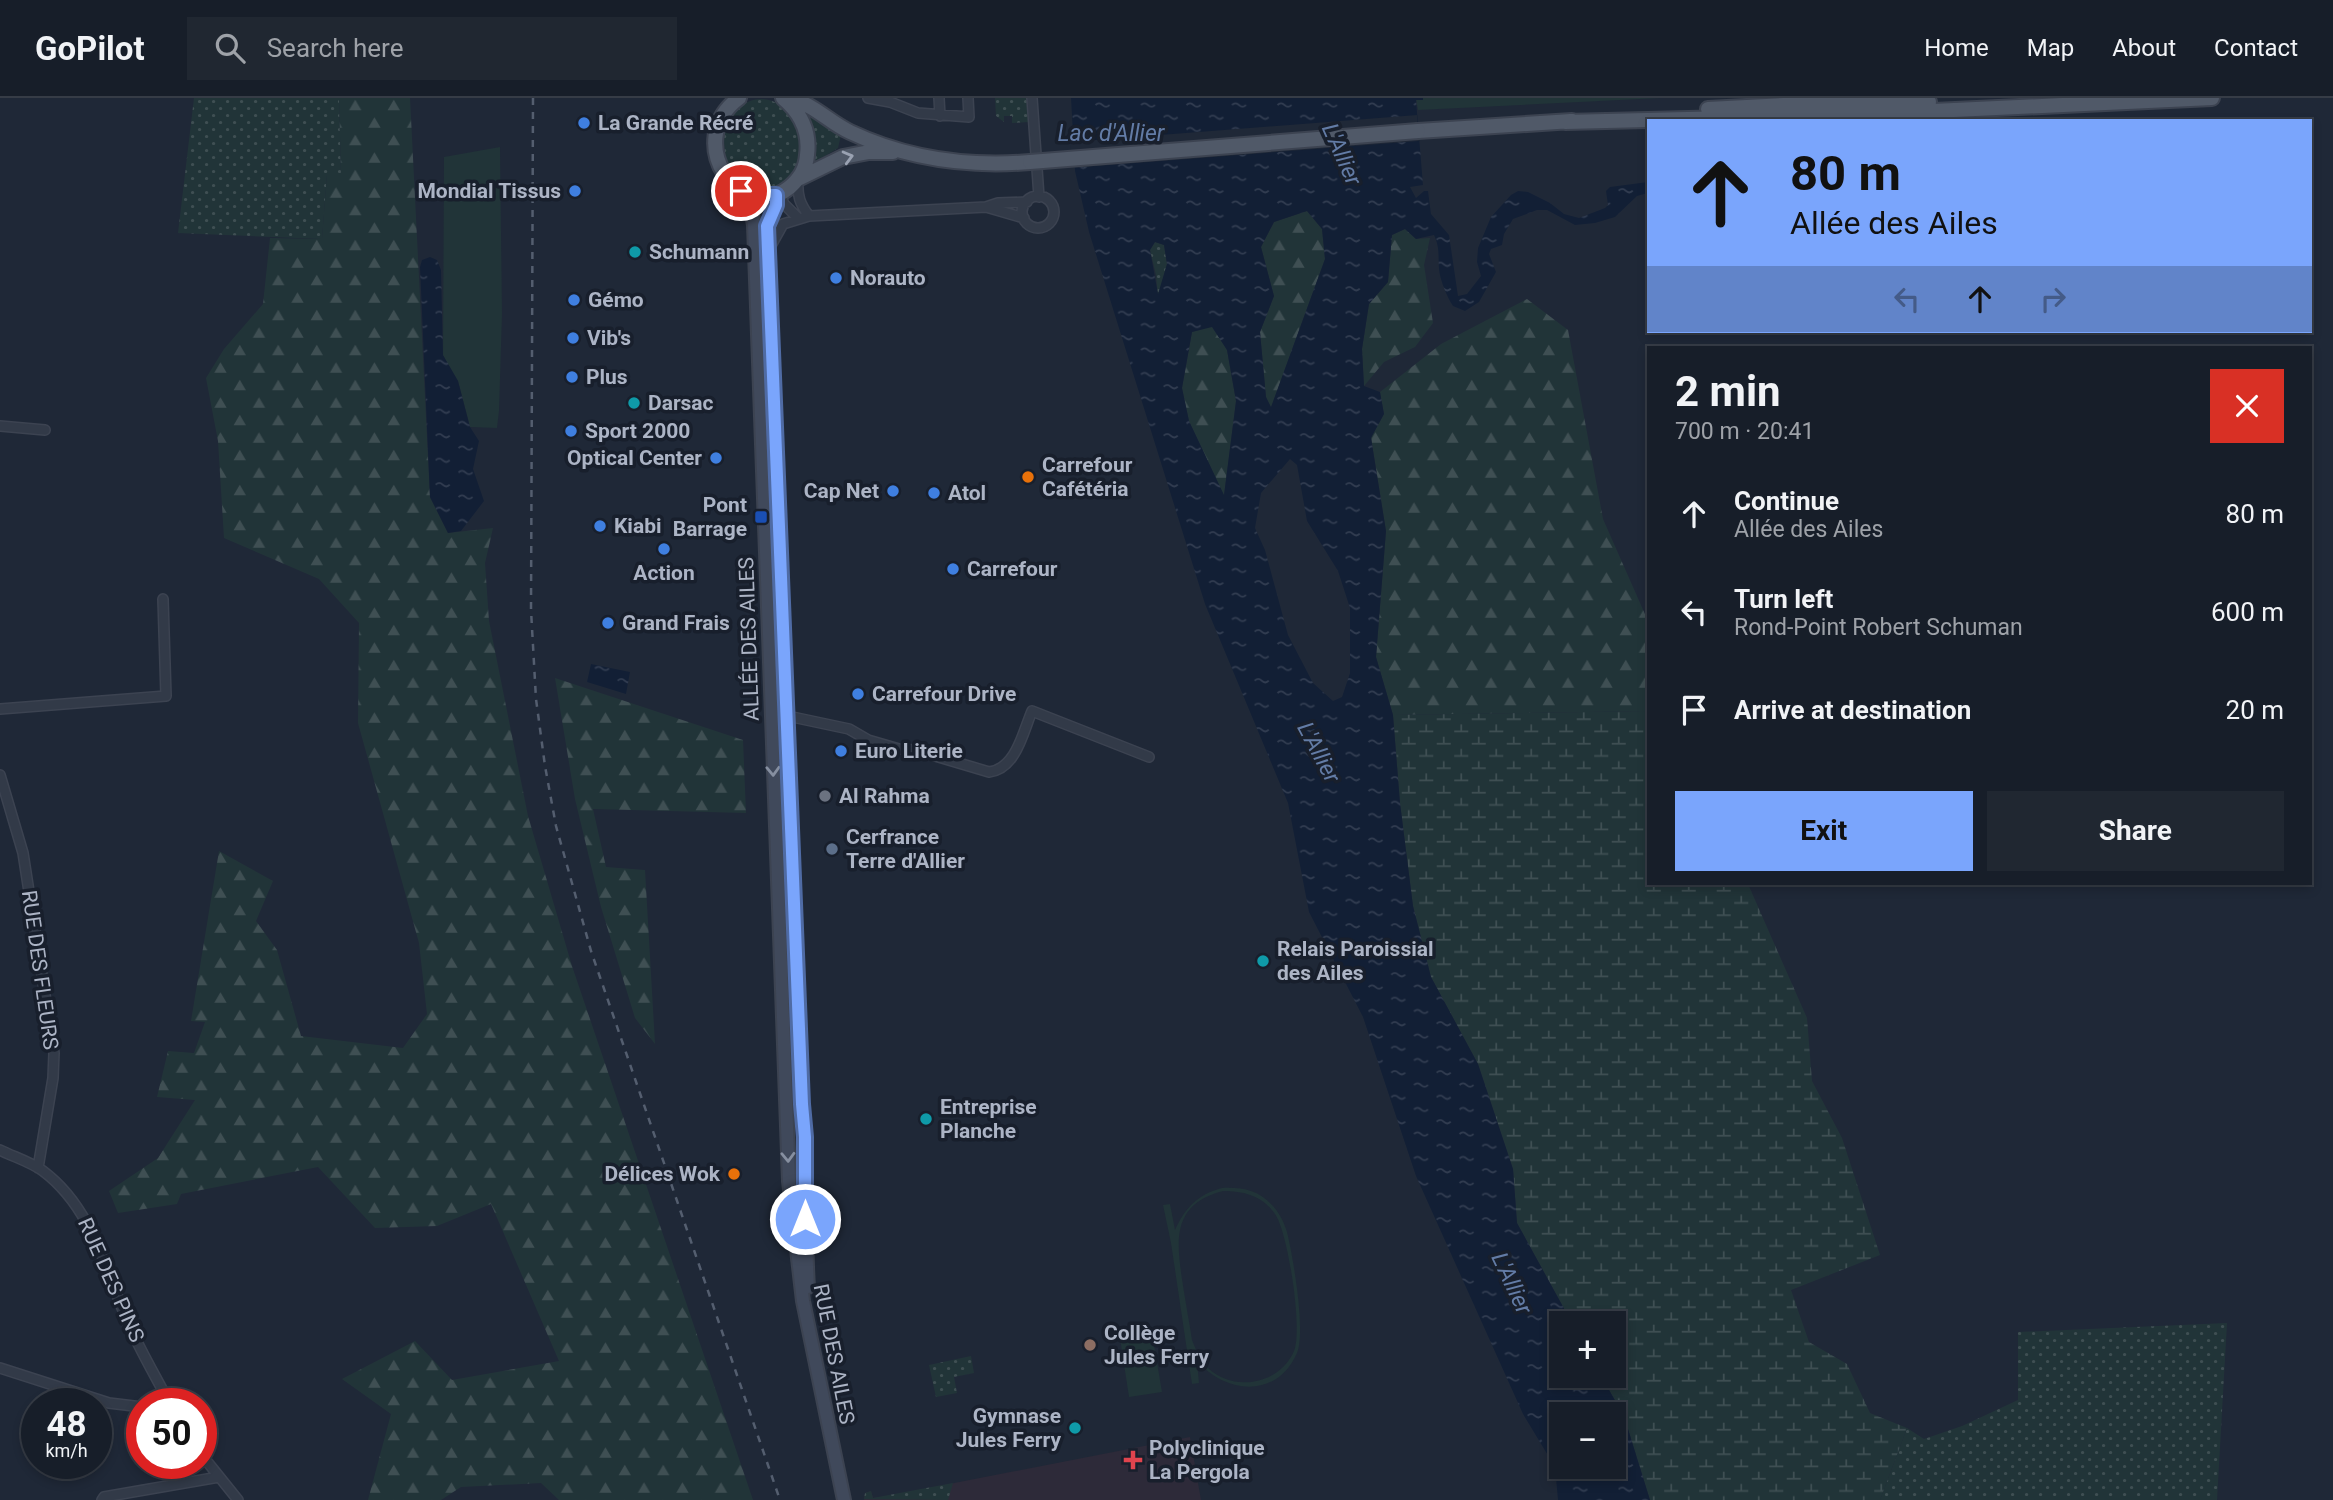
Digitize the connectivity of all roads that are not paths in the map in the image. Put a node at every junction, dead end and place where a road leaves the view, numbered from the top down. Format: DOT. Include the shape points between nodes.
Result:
graph roads {
  1 [pos="739,98"];
  2 [pos="783,98"];
  3 [pos="789,98"];
  4 [pos="816,98"];
  5 [pos="868,98"];
  6 [pos="939,98"];
  7 [pos="968,98"];
  8 [pos="1032,98"];
  9 [pos="2049,98"];
  10 [pos="2212,98"];
  11 [pos="1816,101"];
  12 [pos="1793,107"];
  13 [pos="940,116"];
  14 [pos="1688,119"];
  15 [pos="1647,120"];
  16 [pos="1564,122"];
  17 [pos="903,152"];
  18 [pos="798,180"];
  19 [pos="741,191"];
  20 [pos="778,195"];
  21 [pos="1039,197"];
  22 [pos="1027,202"];
  23 [pos="986,206"];
  24 [pos="809,216"];
  25 [pos="798,218"];
  26 [pos="1024,218"];
  27 [pos="769,250"];
  28 [pos="0,426"];
  29 [pos="45,430"];
  30 [pos="163,599"];
  31 [pos="0,709"];
  32 [pos="771,713"];
  33 [pos="787,716"];
  34 [pos="1149,757"];
  35 [pos="0,775"];
  36 [pos="786,1088"];
  37 [pos="802,1104"];
  38 [pos="0,1150"];
  39 [pos="38,1168"];
  40 [pos="0,1368"];
  41 [pos="162,1388"];
  42 [pos="126,1405"];
  43 [pos="217,1474"];
  44 [pos="219,1477"];
  45 [pos="107,1499"];
  46 [pos="238,1500"];
  47 [pos="844,1500"];
  48 [pos="852,1500"];
  1 -- 19 [label="main road" via="719,121 715,153 723,174"];
  2 -- 18 [label="main road" via="797,112 808,140 805,168"];
  3 -- 17 [label="main road" via="810,104 849,131"];
  4 -- 17 [label="main road" via="846,123"];
  5 -- 13 [label="street"];
  6 -- 13 [label="street"];
  7 -- 13 [label="street" via="969,117"];
  8 -- 21 [label="street"];
  9 -- 11 [label="main road"];
  10 -- 12 [label="main road"];
  11 -- 12 [label="main road"];
  12 -- 14 [label="main road" via="1770,117"];
  12 -- 16 [label="main road" via="1660,111"];
  15 -- 16 [label="main road"];
  16 -- 17 [label="main road, bridge" via="998,165"];
  18 -- 17 [label="main road, one-way" via="844,157"];
  18 -- 20 [label="main road"];
  18 -- 24 [label="street" via="797,195"];
  19 -- 20 [label="main road"];
  19 -- 32 [label="main road, ALLÉE DES AILES" via="754,225"];
  20 -- 25 [label="street"];
  20 -- 27 [label="main road, ALLÉE DES AILES" via="767,226"];
  21 -- 22 [label="street"];
  21 -- 26 [label="street" via="1054,209 1050,223 1037,228"];
  22 -- 23 [label="street"];
  22 -- 26 [label="street"];
  23 -- 24 [label="street"];
  23 -- 26 [label="street"];
  24 -- 25 [label="street"];
  25 -- 27 [label="street" via="783,224"];
  27 -- 33 [label="main road, ALLÉE DES AILES"];
  28 -- 29 [label="street"];
  30 -- 31 [label="street" via="166,696"];
  32 -- 33 [label="street"];
  32 -- 36 [label="main road, ALLÉE DES AILES, one-way"];
  33 -- 34 [label="street" via="844,728 868,740 989,772 999,771 1009,762 1032,710"];
  33 -- 37 [label="main road, ALLÉE DES AILES"];
  35 -- 39 [label="street, RUE DES FLEURS" via="23,853 54,1054"];
  36 -- 47 [label="main road, RUE DES AILES, one-way" via="794,1239"];
  37 -- 48 [label="main road, RUE DES AILES" via="809,1301"];
  38 -- 39 [label="street, RUE DES PINS"];
  39 -- 41 [label="street, RUE DES PINS" via="69,1195 83,1215 127,1322"];
  40 -- 42 [label="street"];
  43 -- 44 [label="street"];
  44 -- 45 [label="street"];
  44 -- 46 [label="street"];
}
